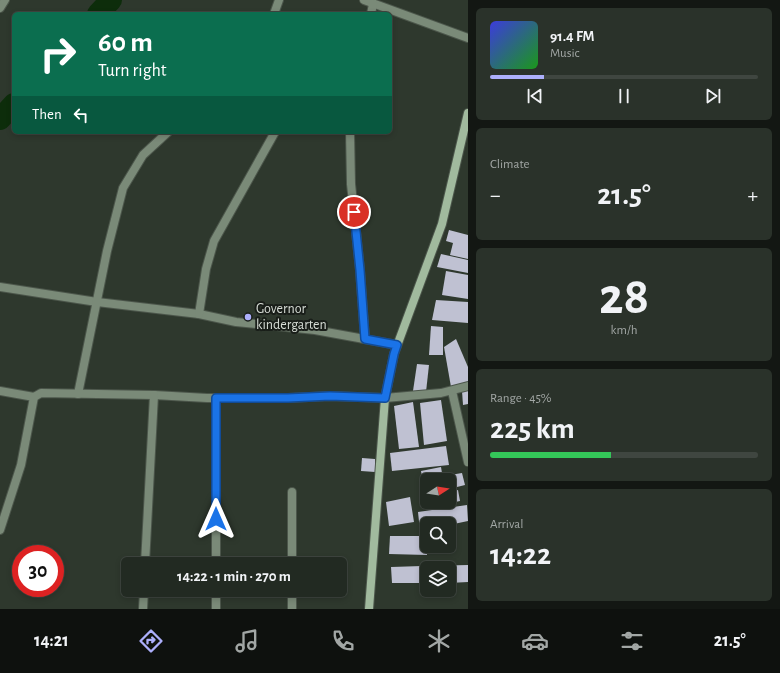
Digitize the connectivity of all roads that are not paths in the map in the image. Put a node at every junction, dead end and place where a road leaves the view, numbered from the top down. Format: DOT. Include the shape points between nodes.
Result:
graph roads {
  1 [pos="5,0"];
  2 [pos="279,0"];
  3 [pos="364,0"];
  4 [pos="373,4"];
  5 [pos="0,8"];
  6 [pos="275,12"];
  7 [pos="371,12"];
  8 [pos="468,38"];
  9 [pos="468,112"];
  10 [pos="166,134"];
  11 [pos="274,134"];
  12 [pos="350,134"];
  13 [pos="0,287"];
  14 [pos="97,302"];
  15 [pos="199,314"];
  16 [pos="365,339"];
  17 [pos="397,345"];
  18 [pos="468,386"];
  19 [pos="0,391"];
  20 [pos="452,391"];
  21 [pos="78,394"];
  22 [pos="154,395"];
  23 [pos="34,398"];
  24 [pos="216,398"];
  25 [pos="385,398"];
  26 [pos="468,462"];
  27 [pos="292,492"];
  28 [pos="0,530"];
  29 [pos="145,557"];
  30 [pos="216,557"];
  31 [pos="292,557"];
  32 [pos="144,597"];
  33 [pos="216,597"];
  34 [pos="292,597"];
  35 [pos="143,609"];
  36 [pos="216,609"];
  37 [pos="292,609"];
  38 [pos="369,609"];
  1 -- 5 [label="street"];
  2 -- 6 [label="street"];
  3 -- 4 [label="street"];
  4 -- 7 [label="street"];
  4 -- 8 [label="street"];
  9 -- 17 [label="main road" via="442,224"];
  10 -- 14 [label="street" via="143,156 123,188"];
  11 -- 15 [label="street" via="214,241 206,269"];
  12 -- 16 [label="street" via="351,184"];
  13 -- 14 [label="street"];
  14 -- 15 [label="street"];
  14 -- 21 [label="street"];
  15 -- 16 [label="street" via="236,322 315,330"];
  16 -- 17 [label="street"];
  17 -- 25 [label="main road"];
  18 -- 20 [label="street"];
  19 -- 23 [label="street"];
  20 -- 25 [label="street"];
  20 -- 26 [label="street"];
  21 -- 22 [label="street"];
  21 -- 23 [label="street" via="41,393"];
  22 -- 24 [label="street"];
  22 -- 29 [label="street"];
  23 -- 28 [label="street" via="21,465"];
  24 -- 25 [label="street"];
  24 -- 30 [label="street"];
  25 -- 38 [label="main road"];
  27 -- 31 [label="street"];
  32 -- 35 [label="street"];
  33 -- 36 [label="street"];
  34 -- 37 [label="street"];
}
